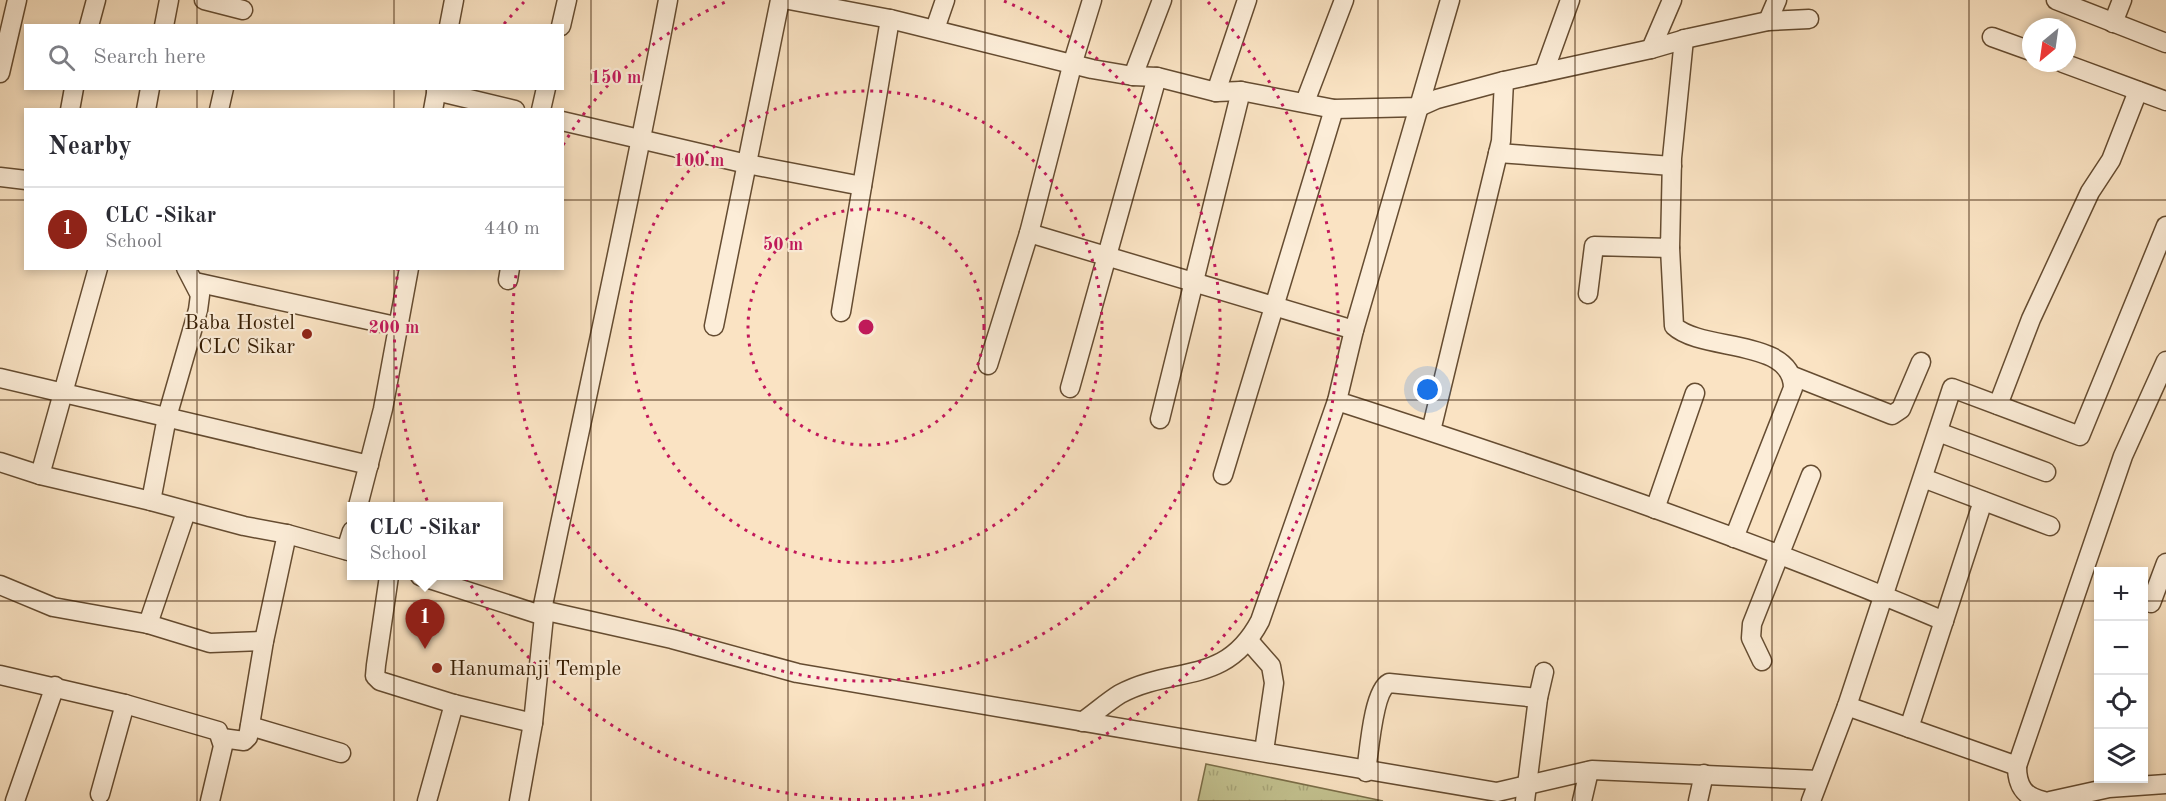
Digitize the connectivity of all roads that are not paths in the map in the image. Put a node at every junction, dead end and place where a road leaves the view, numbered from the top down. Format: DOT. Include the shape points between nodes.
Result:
graph roads {
  1 [pos="17,0"];
  2 [pos="96,0"];
  3 [pos="169,0"];
  4 [pos="204,0"];
  5 [pos="454,0"];
  6 [pos="567,0"];
  7 [pos="668,0"];
  8 [pos="780,0"];
  9 [pos="789,0"];
  10 [pos="945,0"];
  11 [pos="1092,0"];
  12 [pos="1162,0"];
  13 [pos="1247,0"];
  14 [pos="1344,0"];
  15 [pos="1450,0"];
  16 [pos="1570,0"];
  17 [pos="1672,0"];
  18 [pos="1777,0"];
  19 [pos="2056,0"];
  20 [pos="2122,0"];
  21 [pos="242,12"];
  22 [pos="890,19"];
  23 [pos="1809,19"];
  24 [pos="1768,21"];
  25 [pos="2113,23"];
  26 [pos="90,24"];
  27 [pos="164,24"];
  28 [pos="449,24"];
  29 [pos="561,24"];
  30 [pos="935,29"];
  31 [pos="1992,37"];
  32 [pos="1684,39"];
  33 [pos="2166,43"];
  34 [pos="2022,48"];
  35 [pos="1651,49"];
  36 [pos="1073,62"];
  37 [pos="2076,68"];
  38 [pos="0,72"];
  39 [pos="1544,72"];
  40 [pos="1133,76"];
  41 [pos="1157,77"];
  42 [pos="1504,81"];
  43 [pos="74,90"];
  44 [pos="150,90"];
  45 [pos="224,90"];
  46 [pos="436,90"];
  47 [pos="546,90"];
  48 [pos="1241,91"];
  49 [pos="2138,91"];
  50 [pos="1216,92"];
  51 [pos="2166,101"];
  52 [pos="1305,102"];
  53 [pos="1419,107"];
  54 [pos="70,108"];
  55 [pos="146,108"];
  56 [pos="219,108"];
  57 [pos="433,108"];
  58 [pos="507,108"];
  59 [pos="541,108"];
  60 [pos="1334,109"];
  61 [pos="564,121"];
  62 [pos="642,140"];
  63 [pos="1498,153"];
  64 [pos="747,164"];
  65 [pos="1672,166"];
  66 [pos="0,177"];
  67 [pos="24,180"];
  68 [pos="862,186"];
  69 [pos="2166,226"];
  70 [pos="1029,233"];
  71 [pos="1670,248"];
  72 [pos="1106,255"];
  73 [pos="97,270"];
  74 [pos="409,270"];
  75 [pos="190,275"];
  76 [pos="1192,280"];
  77 [pos="1588,294"];
  78 [pos="1275,305"];
  79 [pos="841,312"];
  80 [pos="714,326"];
  81 [pos="400,327"];
  82 [pos="1354,330"];
  83 [pos="2166,361"];
  84 [pos="1921,362"];
  85 [pos="987,366"];
  86 [pos="1793,376"];
  87 [pos="0,378"];
  88 [pos="1070,388"];
  89 [pos="62,392"];
  90 [pos="1695,393"];
  91 [pos="1337,400"];
  92 [pos="1998,405"];
  93 [pos="167,417"];
  94 [pos="1160,419"];
  95 [pos="1431,431"];
  96 [pos="1938,432"];
  97 [pos="0,462"];
  98 [pos="369,465"];
  99 [pos="2046,472"];
  100 [pos="40,475"];
  101 [pos="1223,475"];
  102 [pos="1811,475"];
  103 [pos="1923,478"];
  104 [pos="151,501"];
  105 [pos="1983,501"];
  106 [pos="359,502"];
  107 [pos="1655,509"];
  108 [pos="186,512"];
  109 [pos="2050,526"];
  110 [pos="287,534"];
  111 [pos="1734,538"];
  112 [pos="347,550"];
  113 [pos="1778,555"];
  114 [pos="2166,563"];
  115 [pos="388,580"];
  116 [pos="433,580"];
  117 [pos="0,585"];
  118 [pos="1884,595"];
  119 [pos="2151,603"];
  120 [pos="543,613"];
  121 [pos="1944,621"];
  122 [pos="148,624"];
  123 [pos="264,641"];
  124 [pos="1249,641"];
  125 [pos="1762,662"];
  126 [pos="1544,672"];
  127 [pos="0,675"];
  128 [pos="55,686"];
  129 [pos="1538,699"];
  130 [pos="125,704"];
  131 [pos="454,704"];
  132 [pos="1847,706"];
  133 [pos="1082,722"];
  134 [pos="533,723"];
  135 [pos="250,726"];
  136 [pos="1909,728"];
  137 [pos="222,738"];
  138 [pos="1264,751"];
  139 [pos="341,753"];
  140 [pos="2017,766"];
  141 [pos="1588,771"];
  142 [pos="1366,772"];
  143 [pos="1704,774"];
  144 [pos="1818,780"];
  145 [pos="2166,784"];
  146 [pos="100,794"];
  147 [pos="1460,794"];
  148 [pos="1525,794"];
  149 [pos="2106,794"];
  150 [pos="10,797"];
  151 [pos="210,801"];
  152 [pos="427,801"];
  153 [pos="519,801"];
  154 [pos="1582,801"];
  155 [pos="1698,801"];
  156 [pos="1811,801"];
  157 [pos="2044,801"];
  158 [pos="2050,801"];
  1 -- 38 [label="street"];
  2 -- 26 [label="street"];
  3 -- 27 [label="street"];
  4 -- 21 [label="street"];
  5 -- 28 [label="street"];
  6 -- 29 [label="street"];
  7 -- 62 [label="street"];
  8 -- 64 [label="street"];
  9 -- 22 [label="street"];
  10 -- 30 [label="street"];
  11 -- 36 [label="street"];
  12 -- 40 [label="street"];
  13 -- 50 [label="street"];
  14 -- 52 [label="street"];
  15 -- 53 [label="street"];
  16 -- 39 [label="street"];
  17 -- 35 [label="street"];
  18 -- 24 [label="street"];
  19 -- 25 [label="street"];
  20 -- 25 [label="street"];
  22 -- 30 [label="street"];
  22 -- 68 [label="street"];
  23 -- 24 [label="street"];
  24 -- 32 [label="street"];
  25 -- 33 [label="street"];
  30 -- 36 [label="street"];
  31 -- 34 [label="street"];
  32 -- 35 [label="street"];
  32 -- 65 [label="street"];
  35 -- 39 [label="street"];
  36 -- 40 [label="street"];
  36 -- 70 [label="street"];
  37 -- 49 [label="street"];
  39 -- 42 [label="street"];
  40 -- 41 [label="street"];
  41 -- 50 [label="street"];
  41 -- 72 [label="street"];
  42 -- 53 [label="street"];
  42 -- 63 [label="street"];
  43 -- 54 [label="street"];
  44 -- 55 [label="street"];
  45 -- 56 [label="street"];
  46 -- 57 [label="street"];
  46 -- 58 [label="street"];
  47 -- 59 [label="street"];
  48 -- 50 [label="street"];
  48 -- 52 [label="street"];
  48 -- 76 [label="street"];
  49 -- 51 [label="street"];
  49 -- 92 [label="street" via="2110,160 2090,192 2031,319"];
  52 -- 60 [label="street"];
  53 -- 60 [label="street"];
  53 -- 82 [label="street"];
  60 -- 78 [label="street"];
  61 -- 62 [label="street"];
  62 -- 64 [label="street"];
  62 -- 120 [label="street"];
  63 -- 65 [label="street"];
  63 -- 95 [label="street"];
  64 -- 68 [label="street"];
  64 -- 80 [label="street"];
  65 -- 71 [label="street"];
  66 -- 67 [label="street"];
  68 -- 79 [label="street"];
  69 -- 92 [label="street" via="2080,436"];
  70 -- 72 [label="street"];
  70 -- 85 [label="street"];
  71 -- 77 [label="street" via="1593,246"];
  71 -- 86 [label="street" via="1674,326 1687,335 1767,355 1785,365"];
  72 -- 76 [label="street"];
  72 -- 88 [label="street"];
  73 -- 89 [label="street"];
  74 -- 81 [label="street"];
  75 -- 81 [label="street"];
  75 -- 93 [label="street" via="200,295 198,310"];
  76 -- 78 [label="street"];
  76 -- 94 [label="street"];
  78 -- 82 [label="street"];
  78 -- 101 [label="street"];
  81 -- 98 [label="street"];
  82 -- 91 [label="street"];
  83 -- 140 [label="street" via="2123,456"];
  84 -- 86 [label="street" via="1901,409 1892,415"];
  86 -- 111 [label="street" via="1793,388"];
  87 -- 89 [label="street"];
  89 -- 93 [label="street"];
  89 -- 100 [label="street"];
  90 -- 107 [label="street"];
  91 -- 95 [label="street"];
  91 -- 124 [label="street" via="1260,621"];
  92 -- 96 [label="street" via="1952,388"];
  93 -- 98 [label="street"];
  93 -- 104 [label="street"];
  95 -- 107 [label="street"];
  96 -- 99 [label="street"];
  96 -- 103 [label="street"];
  97 -- 100 [label="street"];
  98 -- 106 [label="street"];
  100 -- 104 [label="street"];
  102 -- 113 [label="street"];
  103 -- 105 [label="street"];
  103 -- 118 [label="street"];
  104 -- 108 [label="street"];
  105 -- 109 [label="street"];
  105 -- 121 [label="street"];
  107 -- 111 [label="street"];
  108 -- 110 [label="street"];
  108 -- 122 [label="street"];
  110 -- 112 [label="street"];
  110 -- 123 [label="street"];
  111 -- 113 [label="street"];
  113 -- 118 [label="street"];
  113 -- 125 [label="street" via="1752,624 1751,638"];
  114 -- 119 [label="street"];
  115 -- 131 [label="street" via="375,676 389,685"];
  116 -- 120 [label="street"];
  117 -- 122 [label="street" via="67,611"];
  118 -- 121 [label="street"];
  118 -- 132 [label="street"];
  120 -- 133 [label="street" via="672,639 797,673"];
  120 -- 134 [label="street"];
  121 -- 136 [label="street"];
  122 -- 123 [label="street" via="210,643"];
  123 -- 135 [label="street"];
  124 -- 133 [label="street" via="1217,665 1120,694"];
  124 -- 138 [label="street" via="1271,666 1274,683"];
  126 -- 129 [label="street"];
  127 -- 128 [label="street"];
  128 -- 130 [label="street"];
  128 -- 150 [label="street"];
  129 -- 142 [label="street" via="1384,685 1378,697"];
  129 -- 148 [label="street"];
  130 -- 137 [label="street" via="211,728"];
  130 -- 146 [label="street"];
  131 -- 134 [label="street"];
  131 -- 152 [label="street"];
  132 -- 136 [label="street"];
  132 -- 144 [label="street"];
  133 -- 138 [label="street"];
  134 -- 153 [label="street"];
  135 -- 137 [label="street" via="247,740"];
  135 -- 139 [label="street"];
  136 -- 140 [label="street"];
  137 -- 151 [label="street"];
  138 -- 142 [label="street"];
  140 -- 157 [label="street" via="2022,791"];
  141 -- 143 [label="street"];
  141 -- 148 [label="street"];
  141 -- 154 [label="street"];
  142 -- 147 [label="street"];
  143 -- 144 [label="street"];
  143 -- 155 [label="street"];
  144 -- 156 [label="street"];
  145 -- 149 [label="street"];
  147 -- 148 [label="street"];
  149 -- 158 [label="street"];
}
